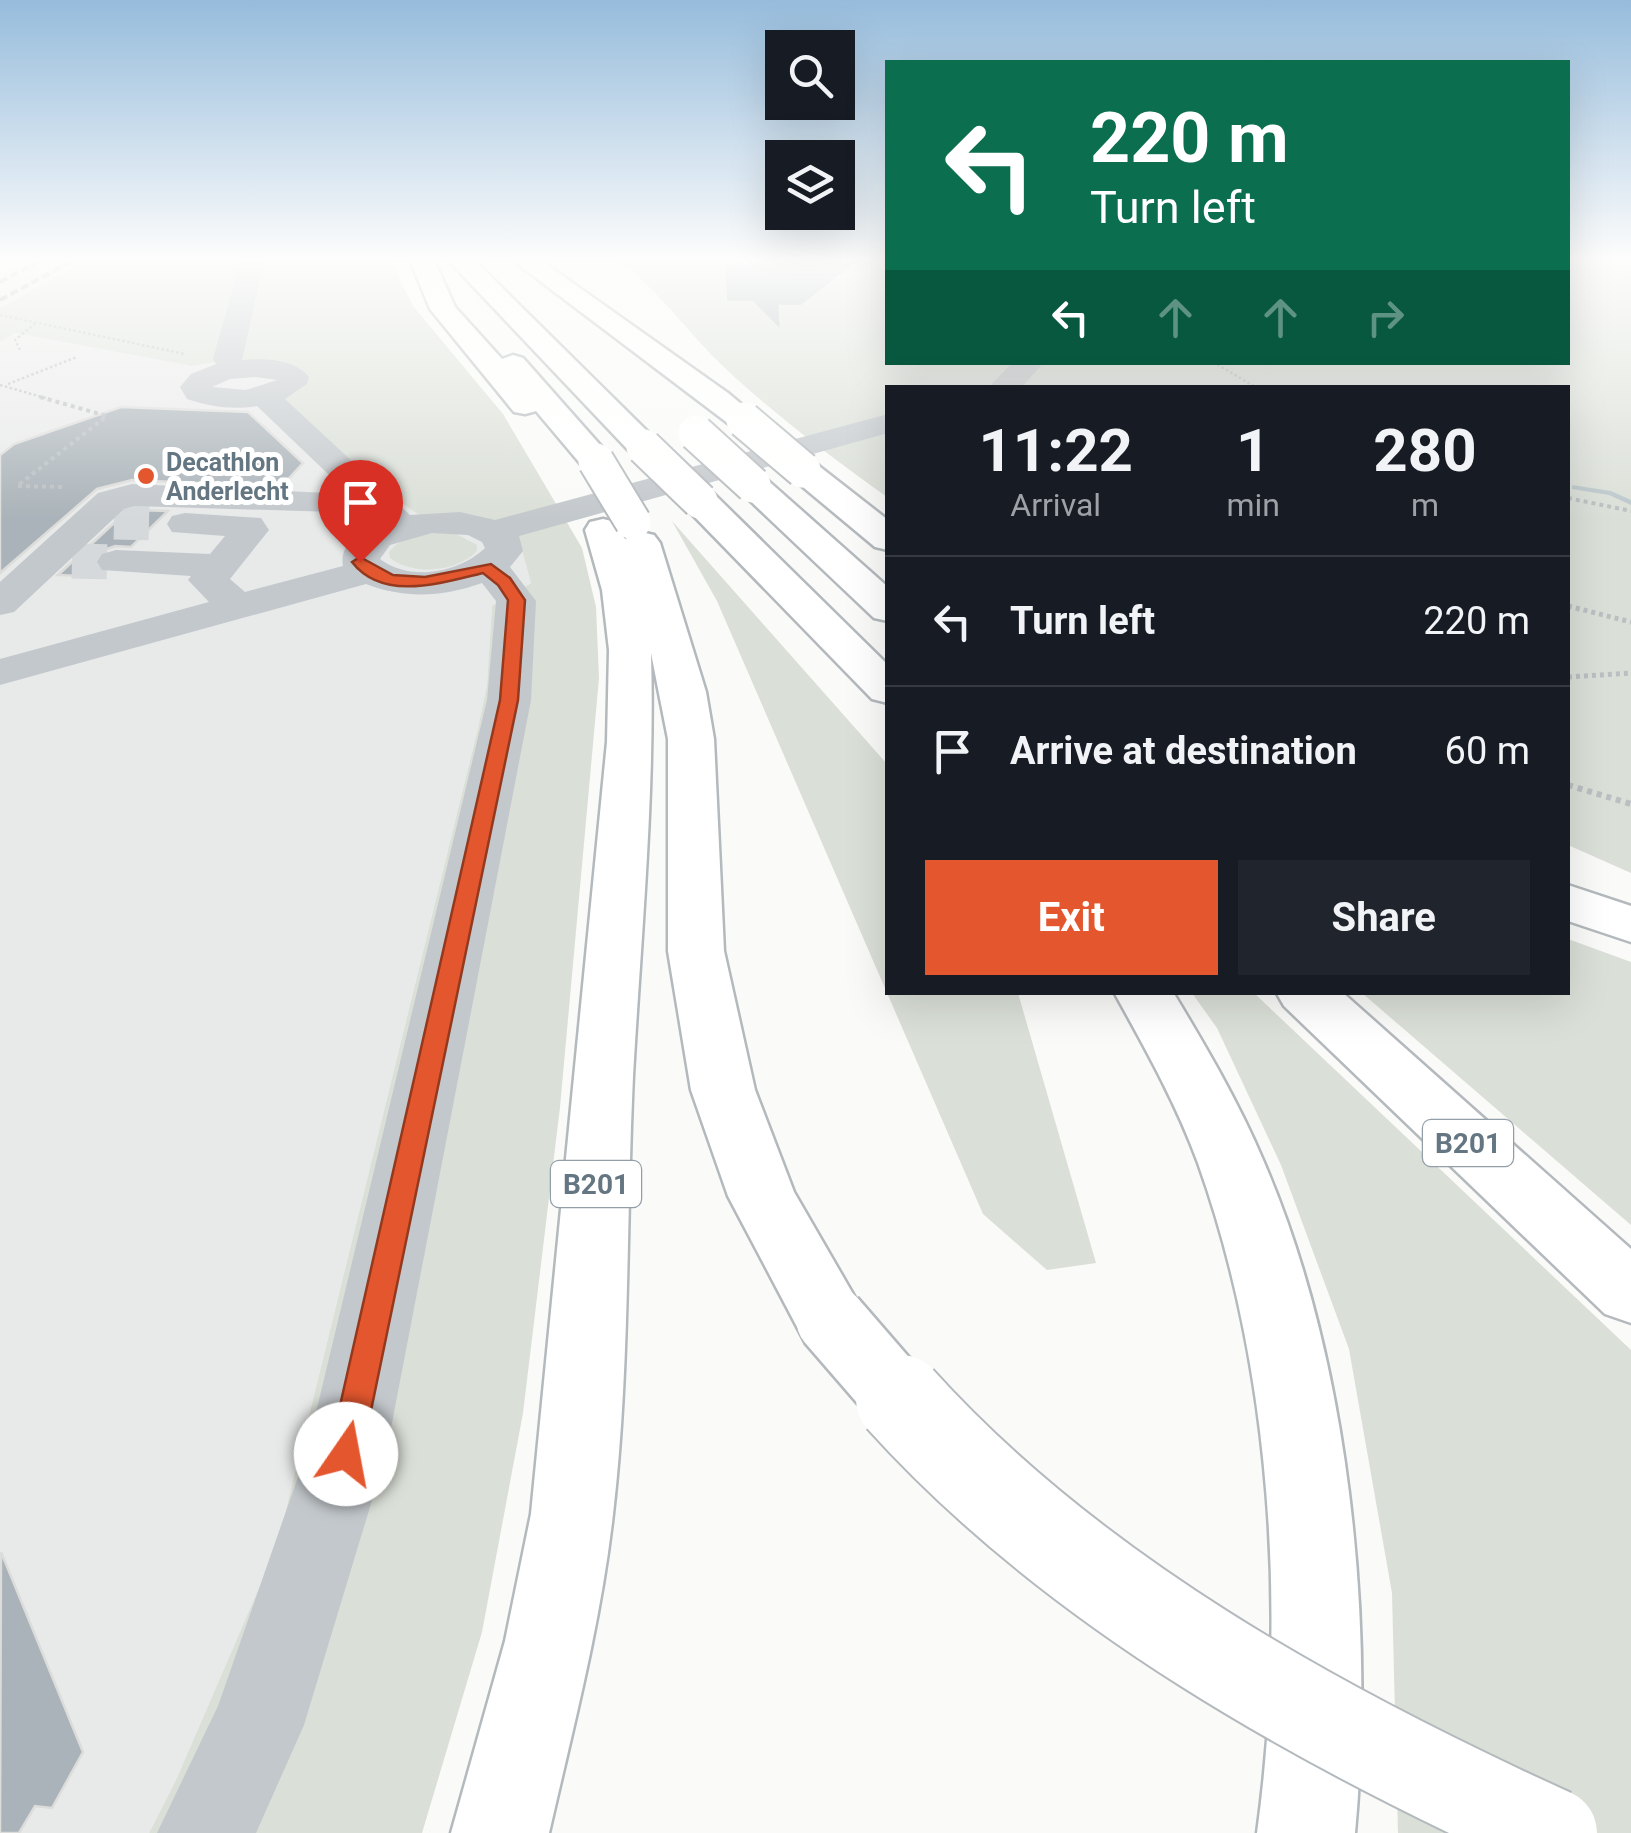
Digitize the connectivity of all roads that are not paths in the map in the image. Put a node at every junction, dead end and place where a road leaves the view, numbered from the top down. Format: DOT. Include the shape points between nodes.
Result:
graph roads {
  1 [pos="234,348"];
  2 [pos="477,348"];
  3 [pos="546,348"];
  4 [pos="600,348"];
  5 [pos="649,348"];
  6 [pos="614,360"];
  7 [pos="230,364"];
  8 [pos="1027,365"];
  9 [pos="1006,385"];
  10 [pos="264,396"];
  11 [pos="669,409"];
  12 [pos="885,425"];
  13 [pos="400,521"];
  14 [pos="618,526"];
  15 [pos="885,537"];
  16 [pos="99,541"];
  17 [pos="490,549"];
  18 [pos="232,552"];
  19 [pos="368,571"];
  20 [pos="0,603"];
  21 [pos="885,606"];
  22 [pos="240,609"];
  23 [pos="0,672"];
  24 [pos="885,687"];
  25 [pos="1570,903"];
  26 [pos="1631,925"];
  27 [pos="1145,995"];
  28 [pos="1308,995"];
  29 [pos="1631,1292"];
  30 [pos="206,1833"];
  31 [pos="500,1833"];
  32 [pos="1306,1833"];
  33 [pos="1553,1833"];
  1 -- 7 [label="street"];
  2 -- 14 [label="highway, B201" via="584,464"];
  3 -- 24 [label="highway, bridge"];
  4 -- 6 [label="highway"];
  5 -- 15 [label="highway, bridge"];
  7 -- 10 [label="street" via="274,368 294,378"];
  7 -- 10 [label="street" via="202,380 198,393"];
  8 -- 9 [label="street"];
  10 -- 13 [label="street"];
  11 -- 21 [label="highway, bridge"];
  12 -- 17 [label="street"];
  13 -- 16 [label="street" via="335,501 132,495 111,501"];
  13 -- 17 [label="street" via="456,522"];
  13 -- 19 [label="street" via="360,552"];
  14 -- 31 [label="highway, B201" via="630,650 630,742 572,1514 550,1641"];
  14 -- 33 [label="highway, B201, bridge" via="648,559 684,692 696,951 723,1090 762,1196 830,1320 952,1452 1119,1591 1339,1729"];
  16 -- 18 [label="street"];
  16 -- 18 [label="street" via="248,526"];
  16 -- 20 [label="street"];
  17 -- 19 [label="street" via="425,582"];
  17 -- 30 [label="street" via="516,600 509,700 346,1454 258,1725"];
  18 -- 22 [label="street" via="208,580"];
  19 -- 22 [label="street"];
  22 -- 23 [label="street"];
  25 -- 26 [label="highway"];
  27 -- 32 [label="highway" via="1178,1046 1234,1166 1278,1296 1305,1460 1317,1631"];
  28 -- 29 [label="highway, B201"];
}
